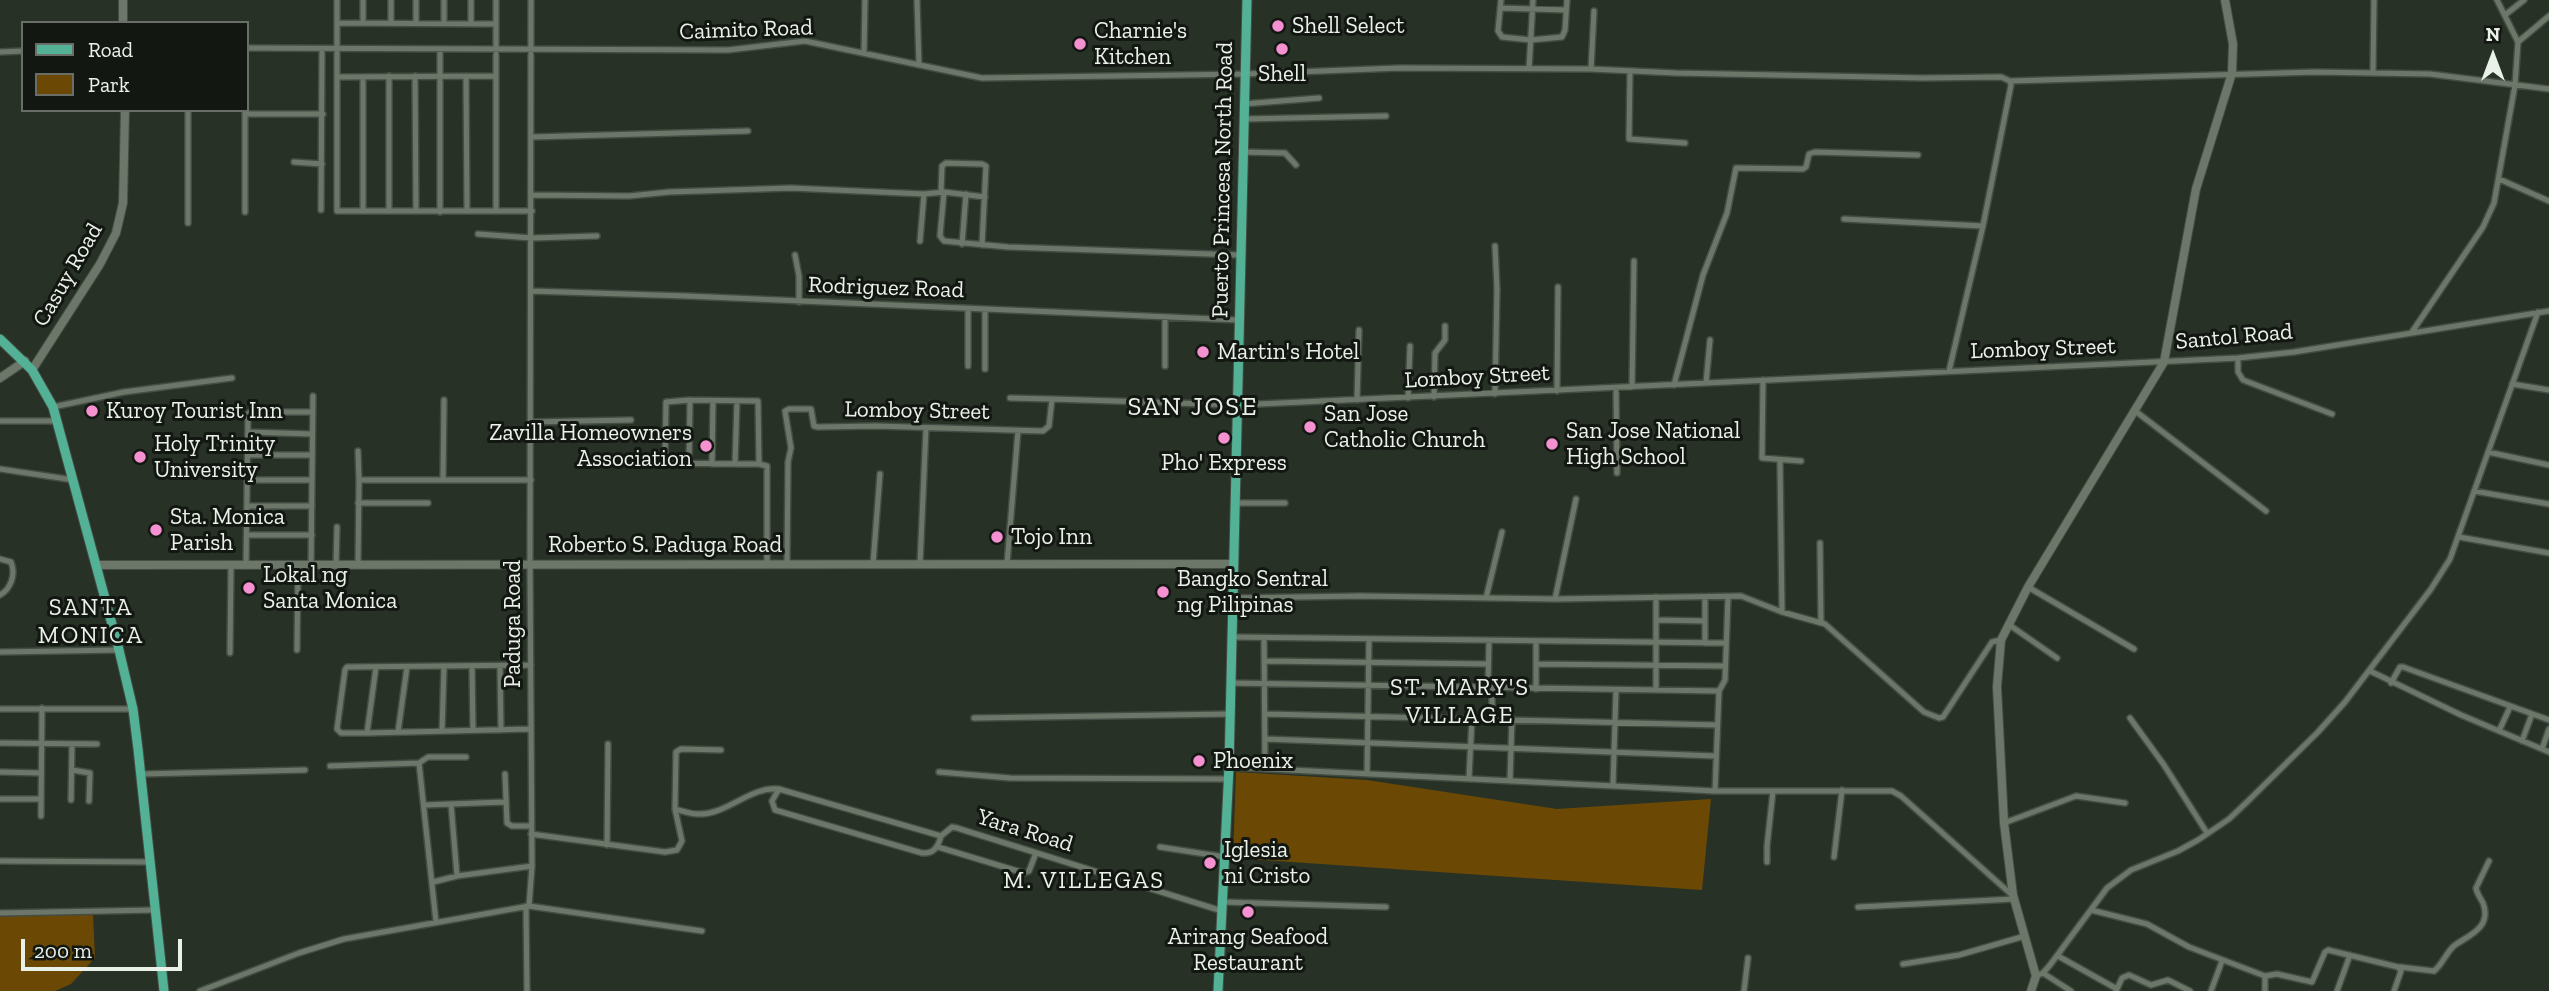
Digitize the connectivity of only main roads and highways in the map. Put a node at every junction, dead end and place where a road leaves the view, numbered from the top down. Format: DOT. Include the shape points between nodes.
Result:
graph roads {
  1 [pos="1247,0"];
  2 [pos="0,339"];
  3 [pos="164,991"];
  4 [pos="1218,991"];
  1 -- 4 [label="main road, Puerto Princesa North Road" via="1228,779"];
  2 -- 3 [label="main road" via="32,370 53,407 119,650 133,709"];
}
